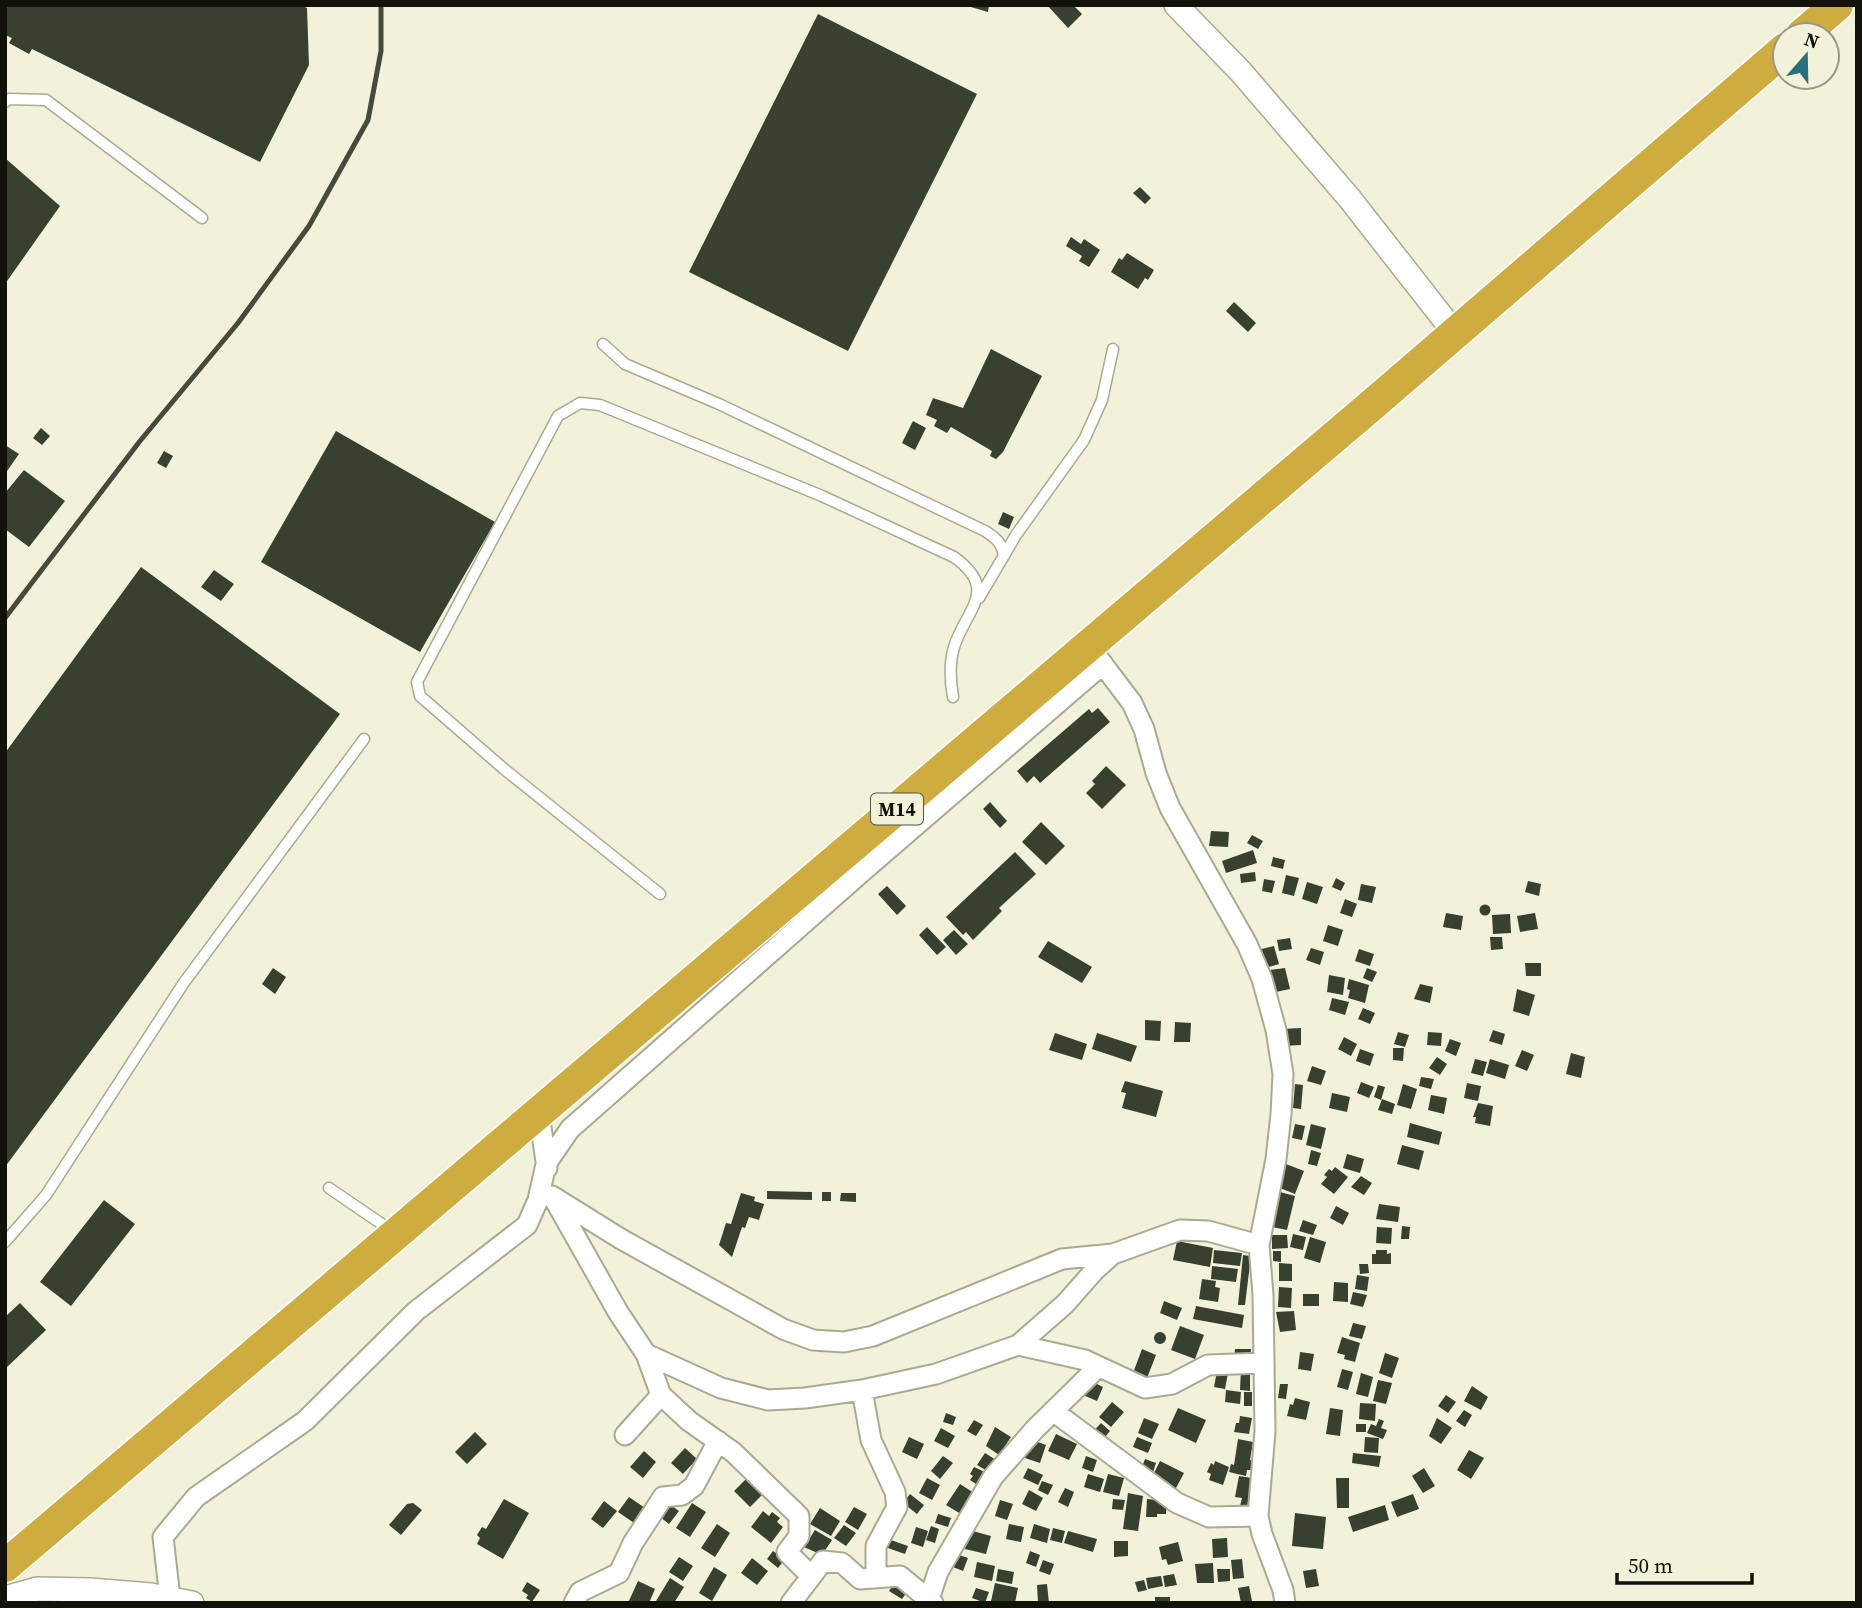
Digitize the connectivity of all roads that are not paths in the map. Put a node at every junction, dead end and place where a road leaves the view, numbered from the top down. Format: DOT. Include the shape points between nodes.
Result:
graph roads {
  1 [pos="1176,5"];
  2 [pos="1837,5"];
  3 [pos="1818,21"];
  4 [pos="1771,61"];
  5 [pos="5,102"];
  6 [pos="202,218"];
  7 [pos="1454,332"];
  8 [pos="603,344"];
  9 [pos="1113,348"];
  10 [pos="1004,556"];
  11 [pos="977,601"];
  12 [pos="1096,654"];
  13 [pos="953,697"];
  14 [pos="364,739"];
  15 [pos="660,894"];
  16 [pos="539,1114"];
  17 [pos="546,1164"];
  18 [pos="329,1188"];
  19 [pos="552,1196"];
  20 [pos="397,1234"];
  21 [pos="5,1242"];
  22 [pos="1259,1245"];
  23 [pos="1114,1254"];
  24 [pos="1018,1345"];
  25 [pos="646,1354"];
  26 [pos="1263,1363"];
  27 [pos="1098,1367"];
  28 [pos="862,1390"];
  29 [pos="661,1395"];
  30 [pos="1053,1411"];
  31 [pos="625,1435"];
  32 [pos="718,1441"];
  33 [pos="1258,1516"];
  34 [pos="5,1566"];
  35 [pos="811,1576"];
  36 [pos="876,1578"];
  37 [pos="5,1598"];
  38 [pos="181,1601"];
  39 [pos="931,1601"];
  40 [pos="574,1603"];
  41 [pos="791,1603"];
  42 [pos="1285,1603"];
  1 -- 7 [label="street" via="1341,188"];
  2 -- 3 [label="highway"];
  4 -- 7 [label="highway, M14"];
  5 -- 6 [label="lane" via="46,100"];
  7 -- 12 [label="highway, M14"];
  8 -- 10 [label="lane" via="625,365 719,404 985,531 1003,546"];
  9 -- 10 [label="lane" via="1102,400 1084,440"];
  10 -- 11 [label="lane"];
  11 -- 13 [label="lane" via="955,645 950,670"];
  11 -- 15 [label="lane" via="978,584 969,568 954,557 822,496 600,405 580,403 558,416 416,682 420,696 503,769"];
  12 -- 16 [label="highway, M14"];
  12 -- 17 [label="street" via="864,870 570,1129"];
  12 -- 22 [label="street" via="1132,703 1170,808 1262,979 1283,1074 1276,1159"];
  14 -- 21 [label="lane" via="183,984 46,1195"];
  16 -- 17 [label="street"];
  16 -- 20 [label="highway, M14"];
  17 -- 19 [label="street"];
  17 -- 38 [label="street" via="527,1224 416,1311 305,1421 196,1497 163,1537"];
  18 -- 20 [label="lane"];
  19 -- 23 [label="street" via="771,1322 813,1340 844,1342 873,1336 1062,1259"];
  19 -- 25 [label="street"];
  20 -- 34 [label="highway, M14"];
  22 -- 23 [label="street" via="1208,1231 1180,1230"];
  22 -- 26 [label="street"];
  23 -- 24 [label="street"];
  24 -- 27 [label="street"];
  24 -- 28 [label="street" via="936,1374"];
  25 -- 28 [label="street" via="721,1388 768,1400"];
  25 -- 29 [label="street"];
  26 -- 27 [label="street" via="1208,1366 1172,1384 1146,1388"];
  26 -- 33 [label="street" via="1265,1431"];
  27 -- 30 [label="street"];
  28 -- 36 [label="street" via="871,1440 895,1492 897,1507 876,1546"];
  29 -- 31 [label="street"];
  29 -- 32 [label="street"];
  30 -- 33 [label="street" via="1177,1503 1209,1517"];
  30 -- 39 [label="street" via="993,1476 938,1572"];
  32 -- 35 [label="street" via="799,1516 799,1536 787,1552"];
  32 -- 40 [label="street" via="694,1486 682,1495 663,1497 618,1573 580,1592"];
  33 -- 42 [label="street"];
  35 -- 36 [label="street" via="823,1561 842,1563 860,1579"];
  35 -- 41 [label="street"];
  36 -- 39 [label="street" via="900,1576"];
  37 -- 38 [label="street" via="37,1590 102,1591"];
}
